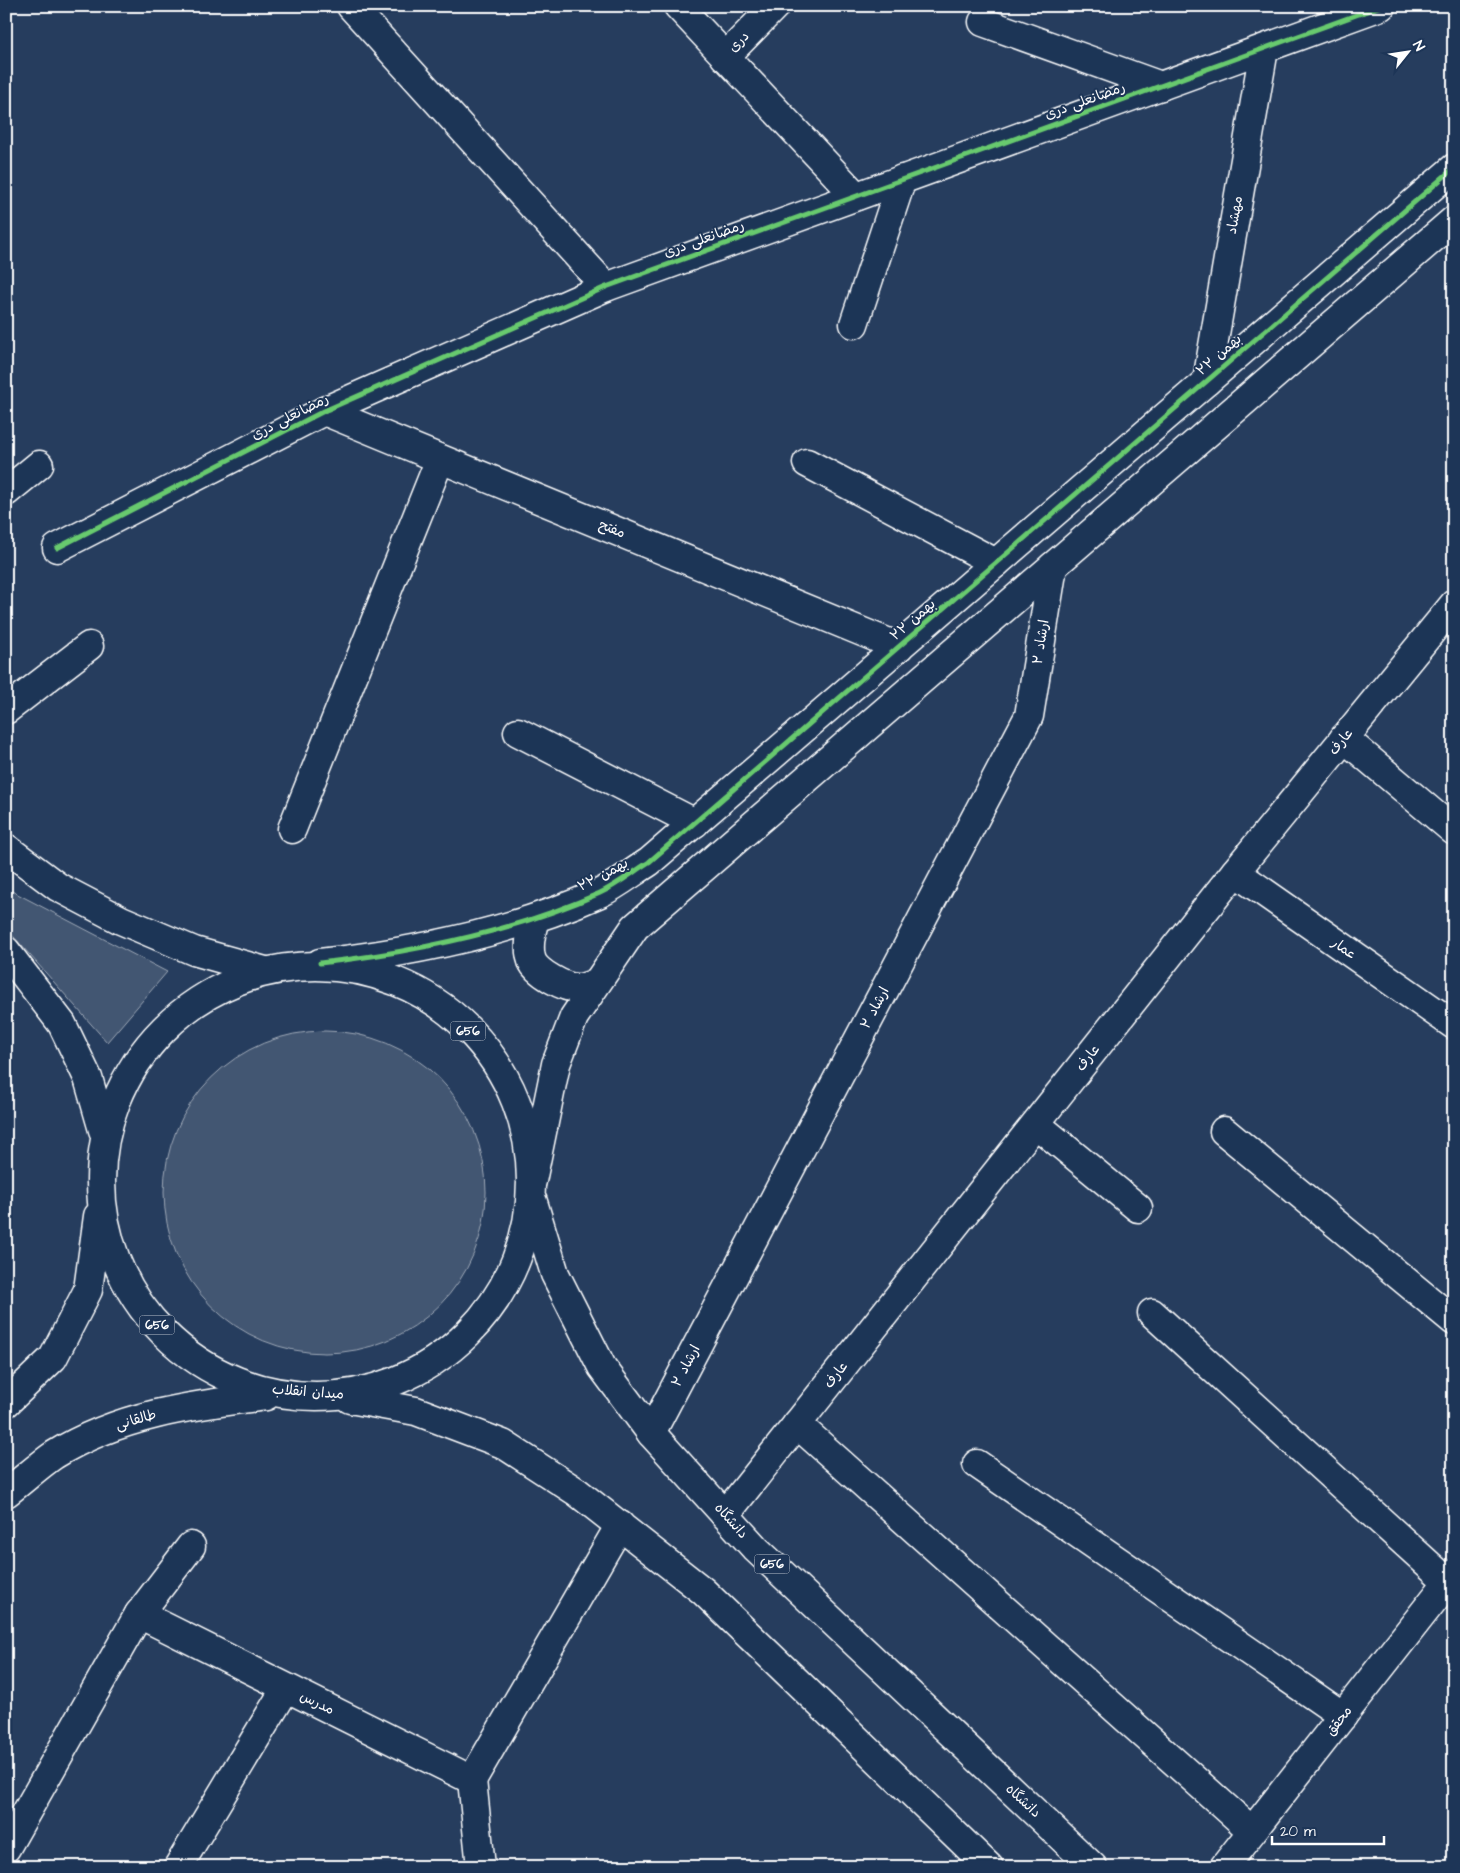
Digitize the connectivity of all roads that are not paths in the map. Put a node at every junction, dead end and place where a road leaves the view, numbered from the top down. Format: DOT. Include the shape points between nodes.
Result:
graph roads {
  1 [pos="350,6"];
  2 [pos="678,6"];
  3 [pos="775,6"];
  4 [pos="1382,6"];
  5 [pos="983,22"];
  6 [pos="1264,49"];
  7 [pos="725,57"];
  8 [pos="1161,86"];
  9 [pos="1454,168"];
  10 [pos="902,179"];
  11 [pos="856,196"];
  12 [pos="1454,220"];
  13 [pos="606,287"];
  14 [pos="854,324"];
  15 [pos="1207,381"];
  16 [pos="324,412"];
  17 [pos="440,459"];
  18 [pos="807,463"];
  19 [pos="39,464"];
  20 [pos="6,492"];
  21 [pos="57,548"];
  22 [pos="996,563"];
  23 [pos="1053,566"];
  24 [pos="1454,604"];
  25 [pos="88,646"];
  26 [pos="899,647"];
  27 [pos="6,710"];
  28 [pos="518,732"];
  29 [pos="1344,738"];
  30 [pos="695,823"];
  31 [pos="292,829"];
  32 [pos="1454,831"];
  33 [pos="6,848"];
  34 [pos="1235,872"];
  35 [pos="534,919"];
  36 [pos="6,951"];
  37 [pos="320,962"];
  38 [pos="265,971"];
  39 [pos="596,983"];
  40 [pos="1454,1025"];
  41 [pos="1036,1124"];
  42 [pos="103,1130"];
  43 [pos="1224,1131"];
  44 [pos="532,1191"];
  45 [pos="101,1192"];
  46 [pos="1138,1208"];
  47 [pos="1152,1313"];
  48 [pos="1454,1321"];
  49 [pos="283,1394"];
  50 [pos="343,1398"];
  51 [pos="6,1403"];
  52 [pos="797,1424"];
  53 [pos="651,1433"];
  54 [pos="976,1464"];
  55 [pos="6,1493"];
  56 [pos="725,1515"];
  57 [pos="620,1524"];
  58 [pos="191,1546"];
  59 [pos="1451,1578"];
  60 [pos="138,1614"];
  61 [pos="286,1688"];
  62 [pos="1343,1716"];
  63 [pos="472,1780"];
  64 [pos="1252,1831"];
  65 [pos="6,1848"];
  66 [pos="178,1867"];
  67 [pos="481,1867"];
  68 [pos="989,1867"];
  69 [pos="1093,1867"];
  70 [pos="1224,1867"];
  1 -- 13 [label="street"];
  2 -- 7 [label="street"];
  3 -- 7 [label="street, دری"];
  4 -- 6 [label="street, رمضانعلی دری"];
  5 -- 8 [label="street"];
  6 -- 8 [label="street, رمضانعلی دری"];
  6 -- 15 [label="street, مهشاد"];
  7 -- 11 [label="street"];
  8 -- 10 [label="street, رمضانعلی دری"];
  9 -- 15 [label="street, ۲۲ بهمن"];
  10 -- 11 [label="street, رمضانعلی دری"];
  10 -- 14 [label="street"];
  11 -- 13 [label="street, رمضانعلی دری"];
  12 -- 23 [label="street"];
  13 -- 16 [label="street, رمضانعلی دری"];
  15 -- 22 [label="street, ۲۲ بهمن"];
  16 -- 17 [label="street, مفتح"];
  16 -- 21 [label="street, رمضانعلی دری"];
  17 -- 26 [label="street, مفتح"];
  17 -- 31 [label="street"];
  18 -- 22 [label="street"];
  19 -- 20 [label="street"];
  22 -- 26 [label="street, ۲۲ بهمن"];
  23 -- 39 [label="street" via="635,928"];
  23 -- 53 [label="street, ارشاد ۲" via="1029,716"];
  24 -- 29 [label="street, عارف"];
  25 -- 27 [label="street"];
  26 -- 30 [label="street, ۲۲ بهمن"];
  28 -- 30 [label="street"];
  29 -- 32 [label="street"];
  29 -- 34 [label="street, عارف"];
  30 -- 35 [label="street, ۲۲ بهمن" via="649,862 602,892"];
  33 -- 38 [label="street, 656" via="58,887 121,920 194,951"];
  34 -- 40 [label="street, عمار"];
  34 -- 41 [label="street, عارف"];
  35 -- 37 [label="street, ۲۲ بهمن" via="366,958"];
  35 -- 39 [label="street" via="529,938 532,962 566,987 580,988"];
  36 -- 42 [label="street, 656" via="62,1024 88,1078"];
  37 -- 38 [label="street, میدان انقلاب / 656"];
  37 -- 44 [label="street, میدان انقلاب / 656" via="379,971 434,1000 478,1039 509,1086 528,1139"];
  38 -- 42 [label="street, میدان انقلاب / 656" via="208,993 164,1030 126,1075"];
  39 -- 44 [label="street" via="574,1017 556,1064"];
  41 -- 46 [label="street"];
  41 -- 52 [label="street, عارف"];
  42 -- 45 [label="street, میدان انقلاب / 656"];
  43 -- 48 [label="street"];
  44 -- 50 [label="street, میدان انقلاب / 656" via="516,1259 490,1313 441,1358 399,1382"];
  44 -- 53 [label="street, دانشگاه / 656" via="559,1283 602,1367"];
  45 -- 49 [label="street, میدان انقلاب / 656" via="112,1250 137,1301 173,1344 225,1380"];
  45 -- 51 [label="street" via="88,1290 53,1358"];
  47 -- 59 [label="street"];
  49 -- 50 [label="street, میدان انقلاب / 656"];
  49 -- 55 [label="street, طالقانی" via="137,1417 94,1434 54,1456"];
  50 -- 57 [label="street, 656" via="416,1411 503,1444"];
  52 -- 56 [label="street, عارف"];
  52 -- 64 [label="street"];
  53 -- 56 [label="street, دانشگاه / 656"];
  54 -- 62 [label="street"];
  56 -- 69 [label="street, دانشگاه / 656" via="756,1549"];
  57 -- 63 [label="street"];
  57 -- 68 [label="street, 656" via="703,1591"];
  58 -- 60 [label="street"];
  59 -- 62 [label="street, محقق"];
  60 -- 61 [label="street, مدرس"];
  60 -- 65 [label="street"];
  61 -- 63 [label="street, مدرس"];
  61 -- 66 [label="street"];
  62 -- 64 [label="street, محقق"];
  63 -- 67 [label="street"];
  64 -- 70 [label="street, محقق"];
}
